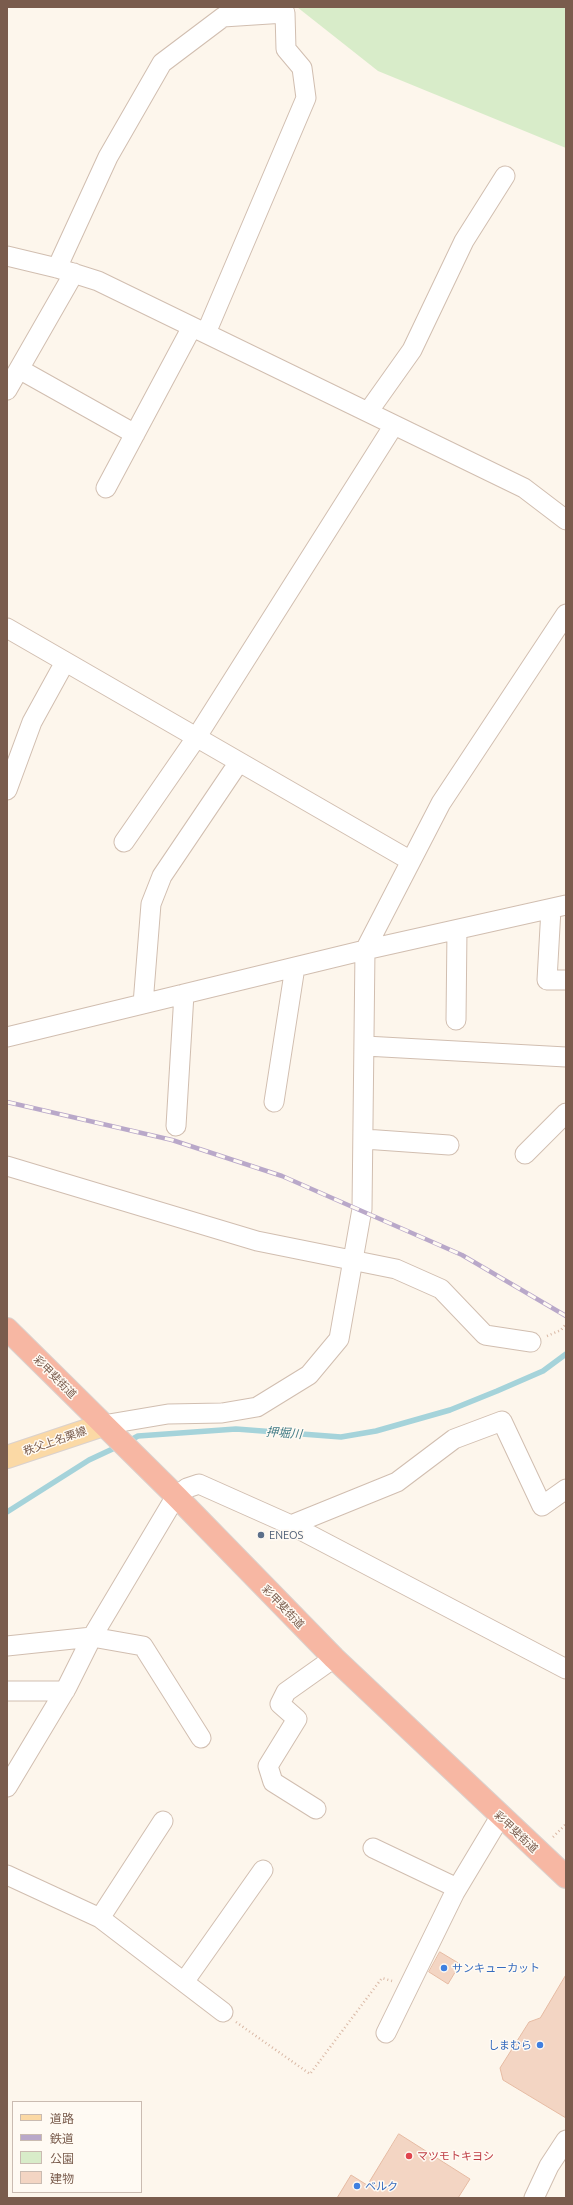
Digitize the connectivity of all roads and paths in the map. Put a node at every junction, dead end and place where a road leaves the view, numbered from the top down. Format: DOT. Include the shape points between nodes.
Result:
graph roads {
  1 [pos="505,176"];
  2 [pos="7,256"];
  3 [pos="66,270"];
  4 [pos="199,330"];
  5 [pos="19,369"];
  6 [pos="7,390"];
  7 [pos="368,412"];
  8 [pos="394,425"];
  9 [pos="134,434"];
  10 [pos="106,488"];
  11 [pos="566,520"];
  12 [pos="566,614"];
  13 [pos="7,628"];
  14 [pos="65,662"];
  15 [pos="196,738"];
  16 [pos="239,762"];
  17 [pos="7,790"];
  18 [pos="124,842"];
  19 [pos="411,861"];
  20 [pos="558,907"];
  21 [pos="457,930"];
  22 [pos="365,950"];
  23 [pos="295,967"];
  24 [pos="566,980"];
  25 [pos="184,994"];
  26 [pos="143,1004"];
  27 [pos="456,1020"];
  28 [pos="7,1037"];
  29 [pos="365,1046"];
  30 [pos="566,1057"];
  31 [pos="274,1102"];
  32 [pos="566,1113"];
  33 [pos="176,1126"];
  34 [pos="364,1139"];
  35 [pos="449,1145"];
  36 [pos="525,1154"];
  37 [pos="7,1166"];
  38 [pos="351,1262"];
  39 [pos="7,1329"];
  40 [pos="530,1342"];
  41 [pos="110,1432"];
  42 [pos="7,1457"];
  43 [pos="566,1489"];
  44 [pos="176,1496"];
  45 [pos="290,1525"];
  46 [pos="92,1637"];
  47 [pos="7,1646"];
  48 [pos="334,1658"];
  49 [pos="566,1670"];
  50 [pos="7,1691"];
  51 [pos="65,1691"];
  52 [pos="201,1738"];
  53 [pos="7,1787"];
  54 [pos="316,1808"];
  55 [pos="500,1817"];
  56 [pos="163,1821"];
  57 [pos="373,1848"];
  58 [pos="263,1870"];
  59 [pos="7,1875"];
  60 [pos="566,1877"];
  61 [pos="457,1888"];
  62 [pos="100,1918"];
  63 [pos="184,1982"];
  64 [pos="410,1986"];
  65 [pos="223,2012"];
  66 [pos="386,2033"];
  67 [pos="566,2140"];
  68 [pos="534,2198"];
  1 -- 7 [label="street" via="464,241 412,350"];
  2 -- 3 [label="street"];
  3 -- 4 [label="street" via="98,281"];
  3 -- 4 [label="street" via="108,157 162,63 223,17 285,13 286,49 302,68 306,98"];
  3 -- 5 [label="street"];
  4 -- 7 [label="street"];
  4 -- 9 [label="street"];
  5 -- 6 [label="street"];
  5 -- 9 [label="street"];
  7 -- 8 [label="street"];
  8 -- 11 [label="street" via="524,488"];
  8 -- 15 [label="street"];
  9 -- 10 [label="street"];
  12 -- 19 [label="street" via="441,803"];
  13 -- 14 [label="street"];
  14 -- 15 [label="street"];
  14 -- 17 [label="street" via="32,722"];
  15 -- 16 [label="street"];
  15 -- 18 [label="street"];
  16 -- 19 [label="street"];
  16 -- 26 [label="street" via="162,876 151,904"];
  19 -- 22 [label="street"];
  20 -- 21 [label="street"];
  20 -- 24 [label="street" via="547,980"];
  21 -- 22 [label="street"];
  21 -- 27 [label="street"];
  22 -- 23 [label="street"];
  22 -- 29 [label="street"];
  23 -- 25 [label="street"];
  23 -- 31 [label="street"];
  25 -- 26 [label="street"];
  25 -- 33 [label="street"];
  26 -- 28 [label="street"];
  29 -- 30 [label="street"];
  29 -- 34 [label="street"];
  32 -- 36 [label="street"];
  34 -- 35 [label="street"];
  34 -- 38 [label="street" via="362,1209"];
  37 -- 38 [label="street" via="257,1241"];
  38 -- 40 [label="street" via="396,1270 441,1289 485,1335"];
  38 -- 41 [label="street" via="339,1339 309,1375 257,1407 222,1413 168,1414"];
  39 -- 41 [label="highway, 彩甲斐街道"];
  41 -- 42 [label="main road, 秩父上名栗線"];
  41 -- 44 [label="highway, 彩甲斐街道"];
  43 -- 45 [label="street" via="542,1506 502,1421 454,1439 396,1482"];
  44 -- 45 [label="street" via="187,1488 199,1484"];
  44 -- 46 [label="street"];
  44 -- 48 [label="highway, 彩甲斐街道"];
  45 -- 49 [label="street"];
  46 -- 47 [label="street"];
  46 -- 51 [label="street"];
  46 -- 52 [label="street" via="143,1646"];
  48 -- 54 [label="street" via="286,1692 280,1704 296,1719 268,1766 273,1782"];
  48 -- 55 [label="highway, 彩甲斐街道"];
  50 -- 51 [label="street"];
  51 -- 53 [label="street"];
  55 -- 60 [label="highway, 彩甲斐街道"];
  55 -- 61 [label="street"];
  56 -- 62 [label="street"];
  57 -- 61 [label="street"];
  58 -- 63 [label="street"];
  59 -- 62 [label="street"];
  61 -- 64 [label="street"];
  62 -- 63 [label="street"];
  63 -- 65 [label="street"];
  64 -- 65 [label="path" via="382,1978 310,2074"];
  64 -- 66 [label="street"];
  67 -- 68 [label="street" via="548,2166"];
}
